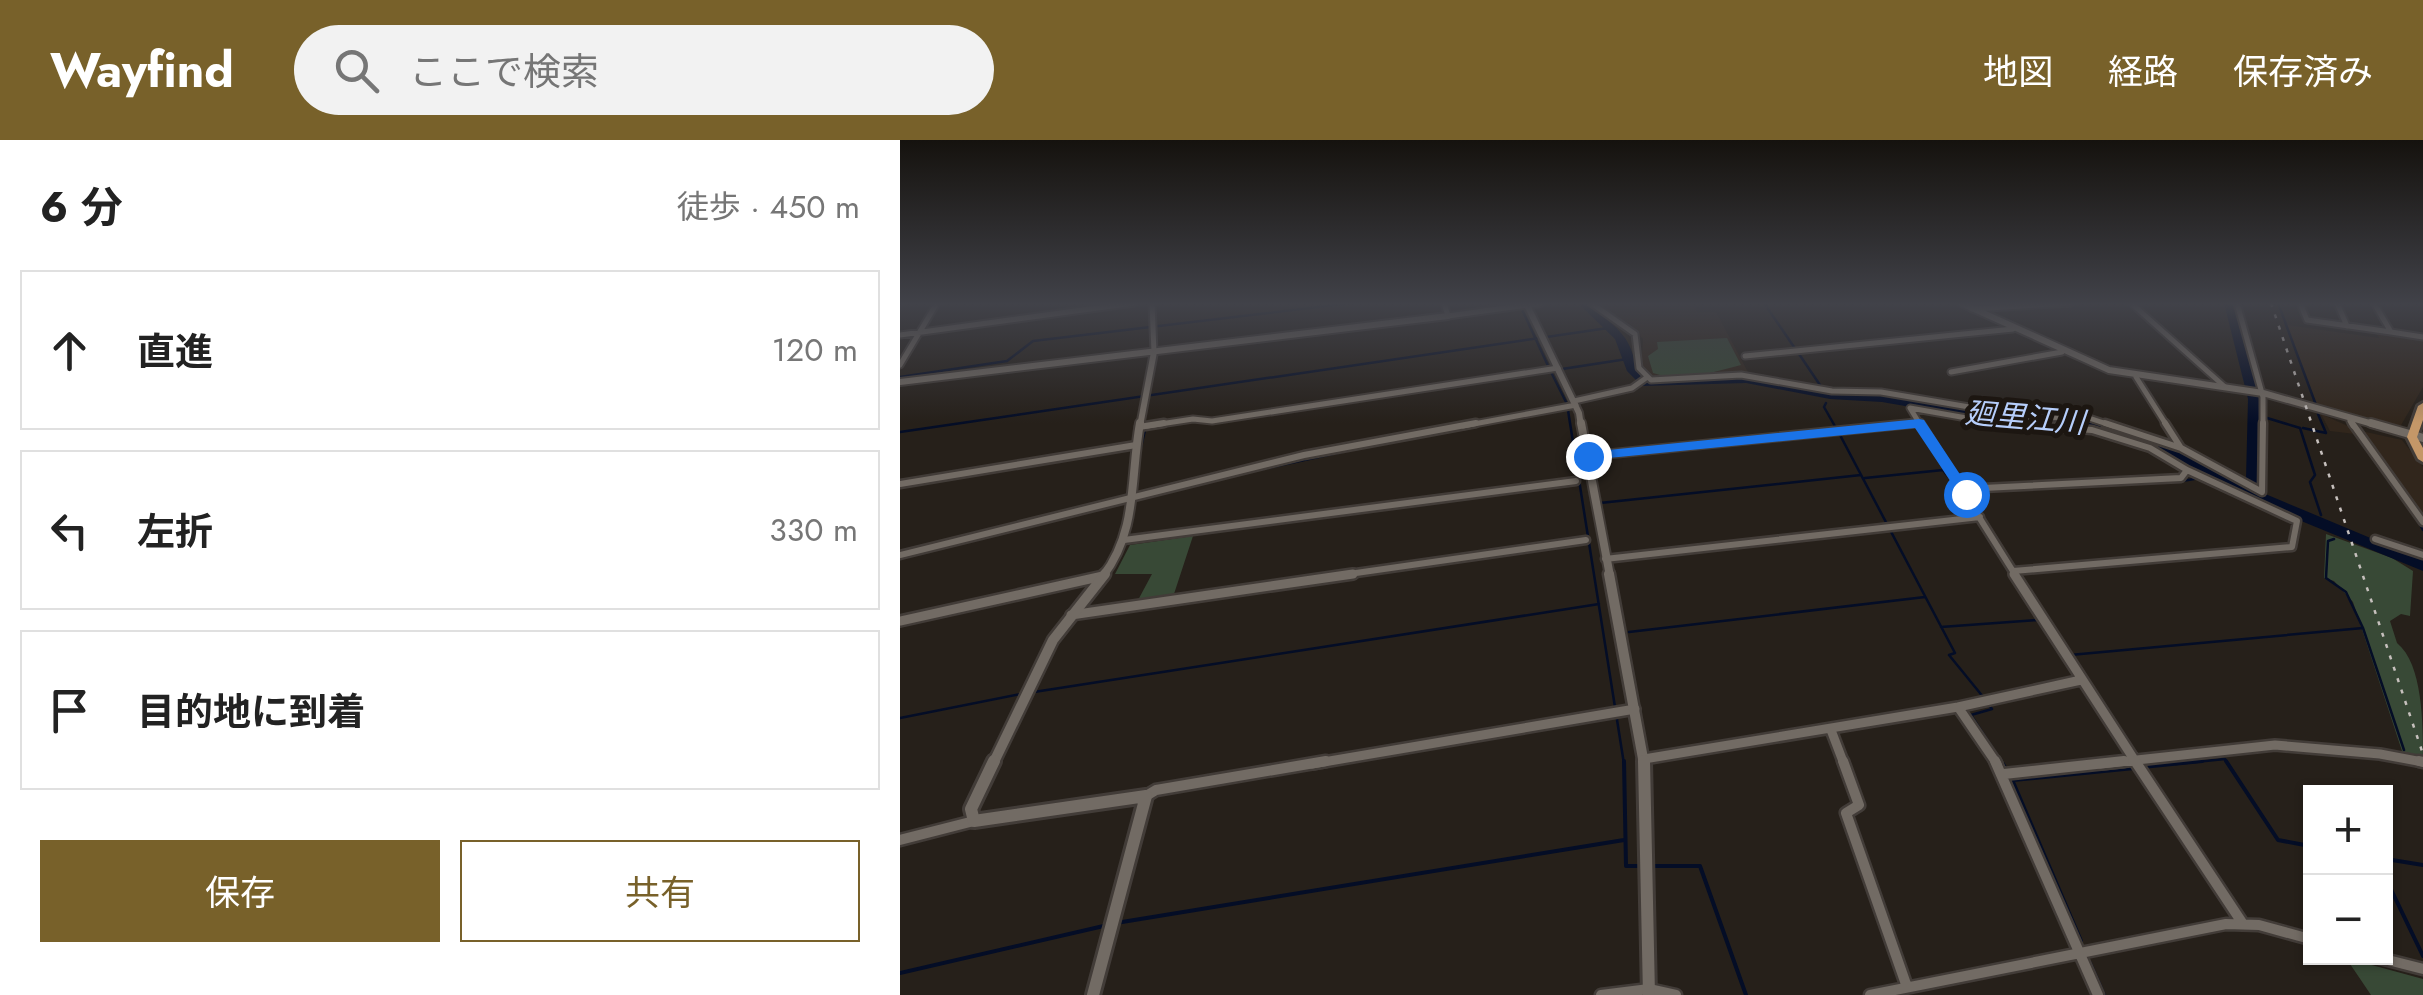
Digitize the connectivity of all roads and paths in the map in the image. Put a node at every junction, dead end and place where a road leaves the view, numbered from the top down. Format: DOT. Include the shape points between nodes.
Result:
graph roads {
  1 [pos="913,343"];
  2 [pos="1154,343"];
  3 [pos="1228,343"];
  4 [pos="1545,343"];
  5 [pos="1641,343"];
  6 [pos="1873,343"];
  7 [pos="2043,343"];
  8 [pos="2175,343"];
  9 [pos="2249,343"];
  10 [pos="1154,352"];
  11 [pos="2062,352"];
  12 [pos="1745,356"];
  13 [pos="900,365"];
  14 [pos="1555,369"];
  15 [pos="1951,372"];
  16 [pos="2136,376"];
  17 [pos="1646,378"];
  18 [pos="900,382"];
  19 [pos="2225,387"];
  20 [pos="2263,393"];
  21 [pos="1571,405"];
  22 [pos="2423,406"];
  23 [pos="2350,420"];
  24 [pos="1919,423"];
  25 [pos="1139,427"];
  26 [pos="2418,437"];
  27 [pos="1136,447"];
  28 [pos="2181,448"];
  29 [pos="1588,456"];
  30 [pos="2423,460"];
  31 [pos="2186,470"];
  32 [pos="2227,476"];
  33 [pos="1576,480"];
  34 [pos="900,484"];
  35 [pos="2214,485"];
  36 [pos="1964,491"];
  37 [pos="1133,499"];
  38 [pos="1980,517"];
  39 [pos="2423,522"];
  40 [pos="2375,538"];
  41 [pos="1124,540"];
  42 [pos="1586,540"];
  43 [pos="900,555"];
  44 [pos="2423,555"];
  45 [pos="1606,559"];
  46 [pos="2013,572"];
  47 [pos="1103,576"];
  48 [pos="1071,615"];
  49 [pos="900,621"];
  50 [pos="2080,680"];
  51 [pos="1027,693"];
  52 [pos="1958,707"];
  53 [pos="1635,709"];
  54 [pos="1831,730"];
  55 [pos="1644,760"];
  56 [pos="2423,762"];
  57 [pos="2138,765"];
  58 [pos="2008,774"];
  59 [pos="1146,796"];
  60 [pos="974,820"];
  61 [pos="900,840"];
  62 [pos="1112,924"];
  63 [pos="2243,924"];
  64 [pos="2303,937"];
  65 [pos="2080,953"];
  66 [pos="2393,961"];
  67 [pos="2423,969"];
  68 [pos="1906,986"];
  69 [pos="1648,992"];
  70 [pos="1094,995"];
  71 [pos="1602,995"];
  72 [pos="1676,995"];
  73 [pos="1870,995"];
  74 [pos="2098,995"];
  1 -- 13 [label="street"];
  2 -- 10 [label="street"];
  3 -- 10 [label="street"];
  4 -- 14 [label="street"];
  5 -- 17 [label="street" via="1639,368"];
  6 -- 12 [label="street"];
  7 -- 11 [label="street"];
  8 -- 19 [label="street"];
  9 -- 20 [label="street"];
  10 -- 18 [label="street"];
  10 -- 25 [label="street"];
  11 -- 15 [label="street"];
  11 -- 16 [label="street"];
  14 -- 21 [label="street"];
  14 -- 25 [label="street" via="1212,422"];
  16 -- 19 [label="street"];
  16 -- 28 [label="street"];
  17 -- 21 [label="street"];
  17 -- 28 [label="street" via="1741,375 2028,417 2089,418"];
  19 -- 20 [label="street"];
  20 -- 23 [label="street"];
  20 -- 32 [label="street" via="2262,492"];
  21 -- 29 [label="street"];
  21 -- 37 [label="street" via="1304,455"];
  22 -- 26 [label="highway"];
  23 -- 26 [label="street"];
  23 -- 39 [label="street"];
  24 -- 29 [label="street"];
  24 -- 31 [label="street" via="1910,408 2024,428 2092,430 2150,448"];
  24 -- 36 [label="street"];
  25 -- 27 [label="street"];
  26 -- 30 [label="highway"];
  27 -- 34 [label="street"];
  27 -- 37 [label="street"];
  28 -- 32 [label="street"];
  29 -- 45 [label="street"];
  31 -- 35 [label="street"];
  31 -- 36 [label="street" via="2181,478"];
  32 -- 35 [label="street"];
  33 -- 41 [label="street"];
  35 -- 46 [label="street" via="2296,521 2292,547"];
  36 -- 38 [label="street"];
  37 -- 41 [label="street"];
  37 -- 43 [label="street"];
  38 -- 45 [label="street"];
  38 -- 46 [label="street"];
  40 -- 44 [label="street"];
  41 -- 47 [label="street"];
  42 -- 48 [label="street"];
  45 -- 53 [label="street"];
  46 -- 50 [label="street"];
  47 -- 48 [label="street"];
  47 -- 49 [label="street"];
  48 -- 51 [label="street"];
  50 -- 52 [label="street"];
  50 -- 57 [label="street"];
  51 -- 60 [label="street" via="971,809"];
  52 -- 54 [label="street"];
  52 -- 58 [label="street"];
  53 -- 55 [label="street"];
  53 -- 59 [label="street"];
  54 -- 55 [label="street"];
  54 -- 68 [label="street" via="1859,805 1846,812"];
  55 -- 69 [label="street"];
  56 -- 57 [label="street" via="2275,745"];
  57 -- 58 [label="street"];
  57 -- 63 [label="street"];
  58 -- 65 [label="street"];
  59 -- 60 [label="street"];
  59 -- 62 [label="street"];
  60 -- 61 [label="street"];
  62 -- 70 [label="street"];
  63 -- 64 [label="street"];
  63 -- 65 [label="street"];
  65 -- 68 [label="street"];
  65 -- 74 [label="street"];
  66 -- 67 [label="street"];
  68 -- 73 [label="street"];
  69 -- 71 [label="street"];
  69 -- 72 [label="street"];
}
